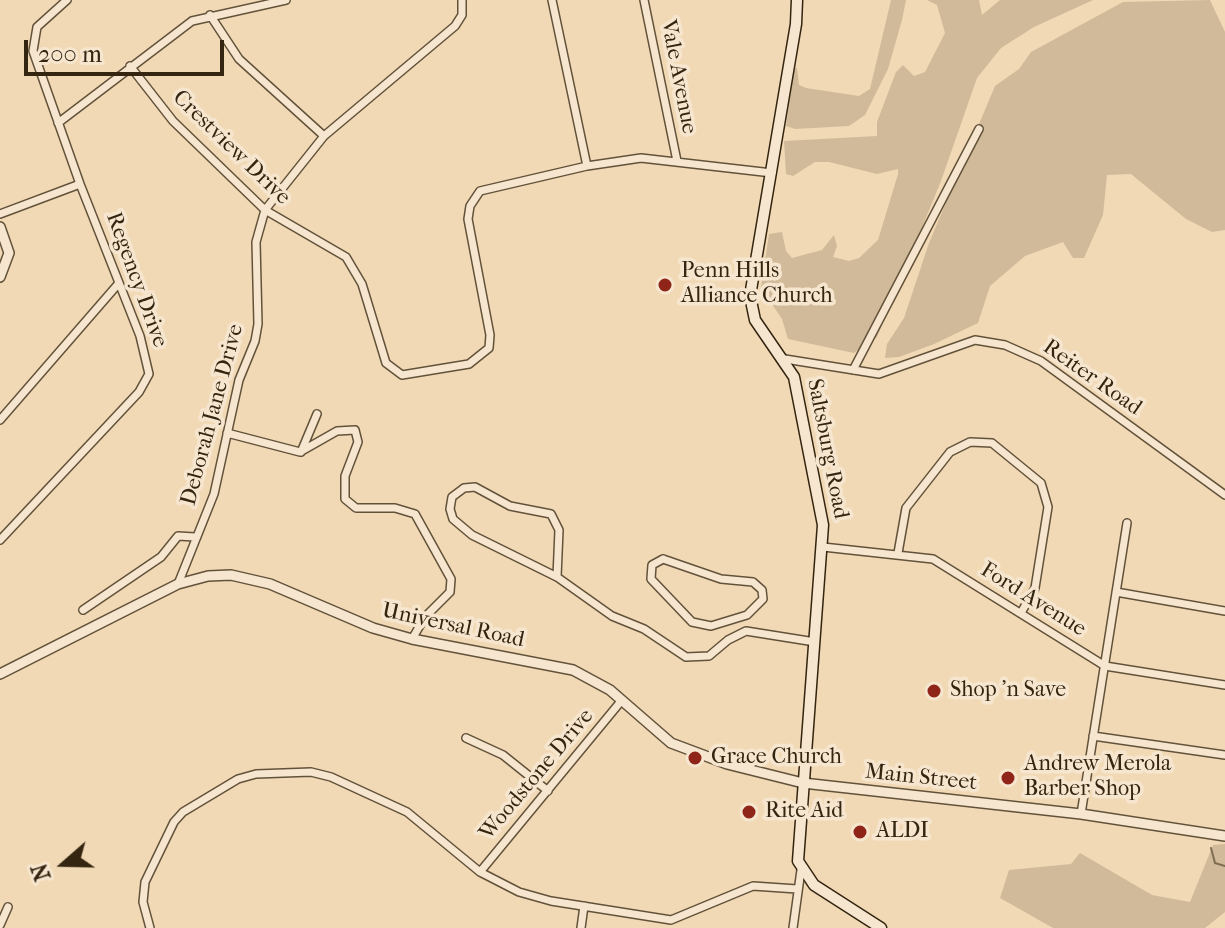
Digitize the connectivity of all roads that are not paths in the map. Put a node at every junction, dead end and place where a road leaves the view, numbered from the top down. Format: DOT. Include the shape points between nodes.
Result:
graph roads {
  1 [pos="67,0"];
  2 [pos="286,0"];
  3 [pos="462,0"];
  4 [pos="552,0"];
  5 [pos="644,0"];
  6 [pos="797,0"];
  7 [pos="210,15"];
  8 [pos="130,66"];
  9 [pos="58,123"];
  10 [pos="979,129"];
  11 [pos="324,136"];
  12 [pos="677,161"];
  13 [pos="587,166"];
  14 [pos="772,173"];
  15 [pos="80,184"];
  16 [pos="265,210"];
  17 [pos="0,214"];
  18 [pos="0,227"];
  19 [pos="0,277"];
  20 [pos="119,283"];
  21 [pos="785,359"];
  22 [pos="853,370"];
  23 [pos="317,414"];
  24 [pos="0,420"];
  25 [pos="227,433"];
  26 [pos="301,452"];
  27 [pos="1225,495"];
  28 [pos="1127,523"];
  29 [pos="195,537"];
  30 [pos="0,540"];
  31 [pos="823,547"];
  32 [pos="898,553"];
  33 [pos="557,561"];
  34 [pos="543,570"];
  35 [pos="557,577"];
  36 [pos="178,584"];
  37 [pos="1116,592"];
  38 [pos="83,610"];
  39 [pos="1225,611"];
  40 [pos="1021,613"];
  41 [pos="747,615"];
  42 [pos="750,632"];
  43 [pos="412,639"];
  44 [pos="815,642"];
  45 [pos="1105,666"];
  46 [pos="0,674"];
  47 [pos="1225,685"];
  48 [pos="622,700"];
  49 [pos="1093,736"];
  50 [pos="466,738"];
  51 [pos="1225,755"];
  52 [pos="803,783"];
  53 [pos="548,791"];
  54 [pos="1081,814"];
  55 [pos="1225,836"];
  56 [pos="801,870"];
  57 [pos="480,872"];
  58 [pos="797,889"];
  59 [pos="584,906"];
  60 [pos="8,907"];
  61 [pos="0,925"];
  62 [pos="150,928"];
  63 [pos="581,928"];
  64 [pos="793,928"];
  65 [pos="881,928"];
  1 -- 9 [label="street, Regency Drive" via="37,27 32,42"];
  2 -- 7 [label="street"];
  3 -- 11 [label="street, Deborah Jane Drive" via="455,26"];
  4 -- 13 [label="street"];
  5 -- 12 [label="street, Vale Avenue"];
  6 -- 14 [label="main road, Saltsburg Road"];
  7 -- 8 [label="street" via="183,26"];
  7 -- 11 [label="street" via="239,59"];
  8 -- 9 [label="street"];
  8 -- 16 [label="street, Crestview Drive" via="173,121"];
  9 -- 15 [label="street, Regency Drive"];
  10 -- 22 [label="street"];
  11 -- 16 [label="street, Deborah Jane Drive"];
  12 -- 13 [label="street, Crestview Drive" via="641,158"];
  12 -- 14 [label="street, Crestview Drive"];
  13 -- 16 [label="street, Crestview Drive" via="480,191 474,198 468,219 489,348 477,361 432,372 402,375 390,368 352,264 340,251"];
  14 -- 21 [label="main road, Saltsburg Road" via="750,304 759,329"];
  15 -- 17 [label="street"];
  15 -- 20 [label="street, Regency Drive"];
  16 -- 25 [label="street, Deborah Jane Drive" via="256,242 258,324"];
  18 -- 19 [label="street" via="9,253"];
  20 -- 24 [label="street"];
  20 -- 30 [label="street, Regency Drive" via="149,374 139,392"];
  21 -- 22 [label="street, Reiter Road"];
  21 -- 31 [label="main road, Saltsburg Road" via="800,399"];
  22 -- 27 [label="street, Reiter Road" via="879,374 975,340 1005,345 1041,361"];
  23 -- 26 [label="street"];
  25 -- 26 [label="street"];
  25 -- 29 [label="street, Deborah Jane Drive" via="214,494"];
  26 -- 43 [label="street" via="337,431 355,430 358,442 345,476 345,499 356,508 407,511 420,522 452,585"];
  28 -- 37 [label="street"];
  29 -- 36 [label="street, Deborah Jane Drive"];
  29 -- 38 [label="street" via="178,536 161,557"];
  31 -- 32 [label="street, Ford Avenue"];
  31 -- 44 [label="main road, Saltsburg Road"];
  32 -- 40 [label="street, Ford Avenue" via="933,559"];
  32 -- 40 [label="street" via="906,508 950,452 970,442 992,443 1041,483 1048,507 1035,588"];
  33 -- 34 [label="street"];
  33 -- 34 [label="street" via="559,530 551,514 510,506 475,487 452,497 456,523 484,543"];
  33 -- 35 [label="street"];
  34 -- 35 [label="street"];
  35 -- 42 [label="street" via="612,616 692,659 713,654 728,640"];
  36 -- 43 [label="street, Universal Road" via="208,576 243,577"];
  36 -- 46 [label="street, Universal Road"];
  37 -- 39 [label="street"];
  37 -- 45 [label="street"];
  40 -- 45 [label="street, Ford Avenue"];
  41 -- 41 [label="street" via="763,599 757,584 707,575 663,559 652,565 653,582 692,622 711,626"];
  41 -- 42 [label="street"];
  42 -- 44 [label="street"];
  43 -- 48 [label="street, Universal Road" via="573,670"];
  44 -- 52 [label="main road, Saltsburg Road"];
  45 -- 47 [label="street, Ford Avenue"];
  45 -- 49 [label="street"];
  48 -- 52 [label="street, Universal Road" via="684,750"];
  48 -- 53 [label="street, Woodstone Drive"];
  49 -- 51 [label="street"];
  49 -- 54 [label="street"];
  50 -- 53 [label="street" via="503,755"];
  52 -- 54 [label="street, Main Street"];
  52 -- 56 [label="main road, Saltsburg Road"];
  53 -- 57 [label="street, Woodstone Drive"];
  54 -- 55 [label="street, Main Street"];
  56 -- 58 [label="street"];
  56 -- 65 [label="main road" via="814,885"];
  57 -- 59 [label="street" via="519,892"];
  57 -- 62 [label="street" via="407,812 331,777 311,772 256,774 238,779 174,822 145,882 143,902"];
  58 -- 59 [label="street" via="753,886 671,920"];
  58 -- 64 [label="street"];
  59 -- 63 [label="street"];
  60 -- 61 [label="street"];
}
